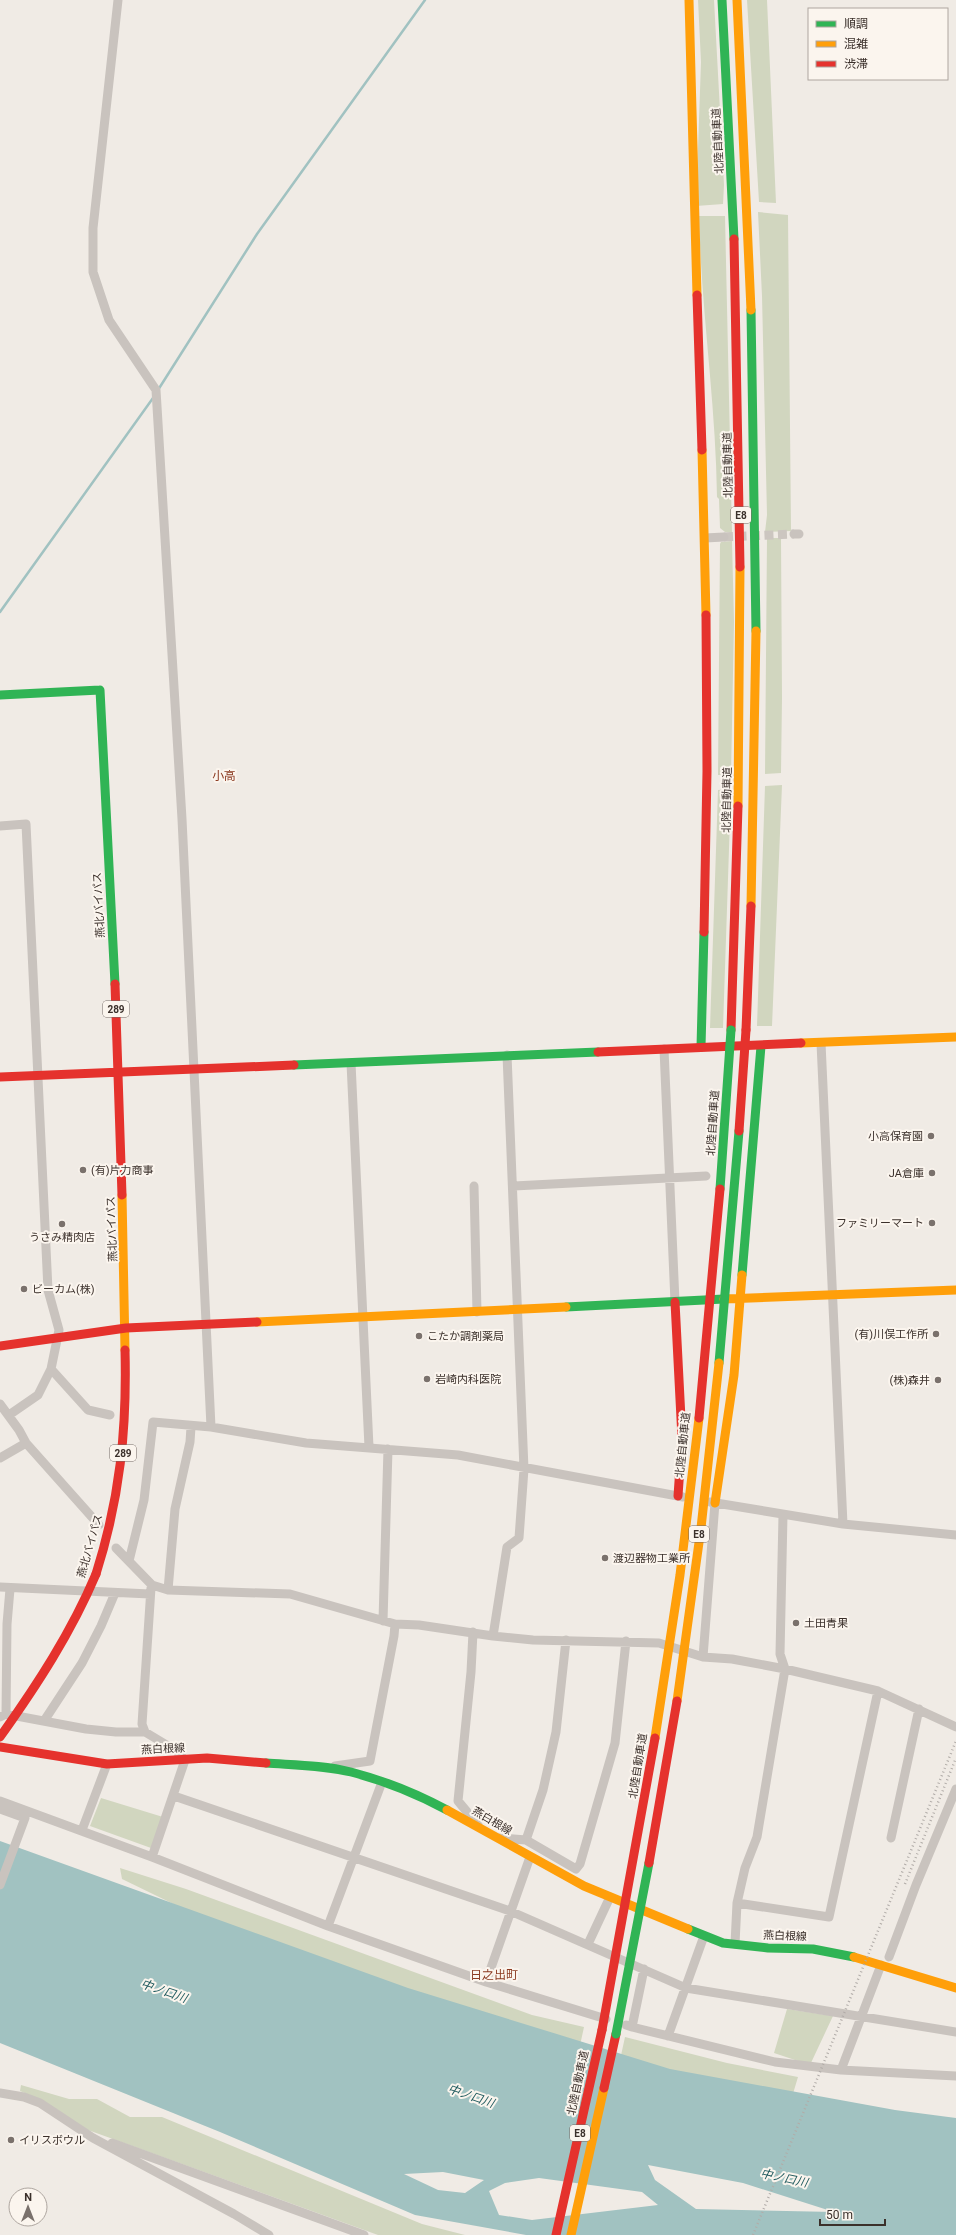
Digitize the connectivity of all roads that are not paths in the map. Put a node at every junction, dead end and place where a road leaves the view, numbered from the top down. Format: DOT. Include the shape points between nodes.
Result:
graph roads {
  1 [pos="118,0"];
  2 [pos="689,0"];
  3 [pos="722,0"];
  4 [pos="737,0"];
  5 [pos="724,537"];
  6 [pos="705,538"];
  7 [pos="0,695"];
  8 [pos="0,826"];
  9 [pos="956,1037"];
  10 [pos="820,1042"];
  11 [pos="761,1046"];
  12 [pos="701,1047"];
  13 [pos="664,1049"];
  14 [pos="507,1055"];
  15 [pos="351,1063"];
  16 [pos="194,1069"];
  17 [pos="119,1072"];
  18 [pos="37,1076"];
  19 [pos="0,1078"];
  20 [pos="706,1176"];
  21 [pos="671,1178"];
  22 [pos="474,1186"];
  23 [pos="514,1186"];
  24 [pos="956,1290"];
  25 [pos="832,1296"];
  26 [pos="741,1298"];
  27 [pos="675,1302"];
  28 [pos="518,1310"];
  29 [pos="477,1312"];
  30 [pos="363,1317"];
  31 [pos="207,1324"];
  32 [pos="126,1328"];
  33 [pos="58,1337"];
  34 [pos="0,1346"];
  35 [pos="50,1369"];
  36 [pos="0,1404"];
  37 [pos="9,1415"];
  38 [pos="110,1415"];
  39 [pos="191,1427"];
  40 [pos="210,1427"];
  41 [pos="26,1443"];
  42 [pos="369,1447"];
  43 [pos="388,1449"];
  44 [pos="0,1458"];
  45 [pos="524,1469"];
  46 [pos="678,1496"];
  47 [pos="715,1503"];
  48 [pos="783,1515"];
  49 [pos="843,1524"];
  50 [pos="99,1525"];
  51 [pos="956,1536"];
  52 [pos="116,1548"];
  53 [pos="129,1561"];
  54 [pos="0,1587"];
  55 [pos="10,1589"];
  56 [pos="151,1589"];
  57 [pos="168,1590"];
  58 [pos="115,1593"];
  59 [pos="383,1621"];
  60 [pos="394,1624"];
  61 [pos="473,1632"];
  62 [pos="493,1636"];
  63 [pos="566,1640"];
  64 [pos="626,1641"];
  65 [pos="703,1657"];
  66 [pos="785,1669"];
  67 [pos="878,1691"];
  68 [pos="919,1709"];
  69 [pos="3,1715"];
  70 [pos="44,1721"];
  71 [pos="956,1727"];
  72 [pos="145,1732"];
  73 [pos="0,1737"];
  74 [pos="0,1747"];
  75 [pos="185,1760"];
  76 [pos="108,1764"];
  77 [pos="324,1767"];
  78 [pos="382,1782"];
  79 [pos="956,1789"];
  80 [pos="174,1796"];
  81 [pos="0,1801"];
  82 [pos="0,1809"];
  83 [pos="481,1828"];
  84 [pos="82,1830"];
  85 [pos="497,1838"];
  86 [pos="891,1838"];
  87 [pos="526,1840"];
  88 [pos="152,1857"];
  89 [pos="354,1857"];
  90 [pos="530,1857"];
  91 [pos="0,1886"];
  92 [pos="610,1897"];
  93 [pos="737,1903"];
  94 [pos="510,1911"];
  95 [pos="328,1926"];
  96 [pos="704,1936"];
  97 [pos="588,1944"];
  98 [pos="735,1944"];
  99 [pos="889,1957"];
  100 [pos="881,1965"];
  101 [pos="644,1969"];
  102 [pos="486,1982"];
  103 [pos="686,1988"];
  104 [pos="956,1988"];
  105 [pos="861,2017"];
  106 [pos="632,2027"];
  107 [pos="956,2032"];
  108 [pos="668,2036"];
  109 [pos="841,2070"];
  110 [pos="956,2076"];
  111 [pos="0,2093"];
  112 [pos="86,2134"];
  113 [pos="269,2235"];
  114 [pos="364,2235"];
  115 [pos="556,2235"];
  116 [pos="571,2235"];
  1 -- 16 [label="street" via="93,228 93,272 109,320 156,390"];
  2 -- 6 [label="main road"];
  3 -- 115 [label="main road, 北陸自動車道 / E8, bridge" via="733,198 741,464 739,812 731,1030 715,1251 680,1574 645,1797 618,1948"];
  4 -- 116 [label="main road, E8, bridge" via="752,327 756,596 754,823 746,1030 722,1336 708,1468 678,1693 618,2026"];
  5 -- 6 [label="street"];
  6 -- 12 [label="main road" via="707,793"];
  7 -- 17 [label="main road, 燕北バイパス / 289" via="100,690"];
  8 -- 18 [label="street" via="26,824"];
  9 -- 10 [label="main road"];
  10 -- 11 [label="main road"];
  10 -- 25 [label="street"];
  11 -- 12 [label="main road"];
  11 -- 26 [label="main road"];
  12 -- 13 [label="main road"];
  13 -- 14 [label="main road"];
  13 -- 21 [label="street"];
  14 -- 15 [label="main road"];
  14 -- 23 [label="street"];
  15 -- 16 [label="main road"];
  15 -- 30 [label="street"];
  16 -- 17 [label="main road"];
  16 -- 31 [label="street"];
  17 -- 18 [label="main road"];
  17 -- 32 [label="main road, 燕北バイパス / 289"];
  18 -- 19 [label="main road"];
  18 -- 33 [label="street" via="48,1290 59,1324"];
  20 -- 21 [label="street"];
  21 -- 23 [label="street"];
  21 -- 27 [label="street"];
  22 -- 29 [label="street"];
  23 -- 28 [label="street"];
  24 -- 25 [label="main road"];
  25 -- 26 [label="main road"];
  25 -- 49 [label="street"];
  26 -- 27 [label="main road"];
  26 -- 47 [label="main road" via="734,1375"];
  27 -- 28 [label="main road"];
  27 -- 46 [label="main road" via="682,1438"];
  28 -- 29 [label="main road"];
  28 -- 45 [label="street"];
  29 -- 30 [label="main road"];
  30 -- 31 [label="main road"];
  30 -- 42 [label="street"];
  31 -- 32 [label="main road"];
  31 -- 40 [label="street"];
  32 -- 33 [label="main road"];
  32 -- 73 [label="main road, 燕北バイパス / 289, bridge" via="123,1455 110,1524 96,1574 82,1610 64,1643 40,1682"];
  33 -- 34 [label="main road"];
  33 -- 35 [label="street"];
  35 -- 37 [label="street" via="38,1395"];
  35 -- 38 [label="street" via="88,1410"];
  36 -- 37 [label="street"];
  37 -- 41 [label="street"];
  39 -- 40 [label="street"];
  39 -- 53 [label="street" via="153,1422 144,1500"];
  39 -- 57 [label="street" via="175,1509"];
  40 -- 42 [label="street" via="306,1443"];
  41 -- 44 [label="street"];
  41 -- 50 [label="street"];
  42 -- 43 [label="street"];
  43 -- 45 [label="street" via="458,1455"];
  43 -- 59 [label="street"];
  45 -- 46 [label="street"];
  45 -- 62 [label="street" via="519,1538 507,1547"];
  46 -- 47 [label="street"];
  47 -- 48 [label="street"];
  47 -- 65 [label="street"];
  48 -- 49 [label="street"];
  48 -- 66 [label="street" via="780,1654"];
  49 -- 51 [label="street"];
  52 -- 53 [label="street"];
  53 -- 56 [label="street"];
  54 -- 55 [label="street"];
  55 -- 58 [label="street"];
  55 -- 69 [label="street"];
  56 -- 57 [label="street"];
  56 -- 58 [label="street"];
  56 -- 72 [label="street" via="142,1724"];
  57 -- 59 [label="street" via="290,1594"];
  58 -- 70 [label="street" via="82,1663"];
  59 -- 60 [label="street"];
  60 -- 61 [label="street"];
  60 -- 77 [label="street" via="394,1636 370,1761"];
  61 -- 62 [label="street"];
  61 -- 83 [label="street" via="458,1801"];
  62 -- 63 [label="street"];
  63 -- 64 [label="street"];
  63 -- 87 [label="street" via="556,1732 543,1790"];
  64 -- 65 [label="street" via="658,1643"];
  64 -- 87 [label="street" via="615,1743 580,1864 576,1869"];
  65 -- 66 [label="street" via="732,1659"];
  66 -- 67 [label="street"];
  66 -- 93 [label="street" via="757,1837 745,1868"];
  67 -- 68 [label="street"];
  67 -- 93 [label="street" via="829,1916"];
  68 -- 71 [label="street"];
  68 -- 86 [label="street"];
  69 -- 70 [label="street"];
  70 -- 72 [label="street" via="101,1731"];
  72 -- 75 [label="street" via="175,1750"];
  74 -- 76 [label="main road, 燕白根線"];
  75 -- 76 [label="main road, 燕白根線"];
  75 -- 77 [label="main road, 燕白根線" via="207,1758"];
  75 -- 80 [label="street"];
  76 -- 84 [label="street"];
  77 -- 78 [label="main road, 燕白根線"];
  78 -- 83 [label="main road, 燕白根線" via="429,1800"];
  78 -- 89 [label="street"];
  79 -- 99 [label="street"];
  80 -- 88 [label="street"];
  80 -- 89 [label="street"];
  81 -- 84 [label="street"];
  82 -- 91 [label="street" via="24,1818"];
  83 -- 85 [label="main road, 燕白根線"];
  84 -- 88 [label="street"];
  85 -- 87 [label="street"];
  85 -- 90 [label="main road, 燕白根線"];
  88 -- 95 [label="street"];
  89 -- 94 [label="street"];
  89 -- 95 [label="street"];
  90 -- 92 [label="main road, 燕白根線"];
  90 -- 94 [label="street"];
  92 -- 96 [label="main road, 燕白根線"];
  92 -- 97 [label="street"];
  93 -- 98 [label="street"];
  94 -- 97 [label="street"];
  94 -- 102 [label="street"];
  95 -- 102 [label="street"];
  96 -- 98 [label="main road, 燕白根線"];
  96 -- 103 [label="street"];
  97 -- 101 [label="street"];
  98 -- 100 [label="main road, 燕白根線" via="813,1949"];
  100 -- 104 [label="main road, 燕白根線"];
  100 -- 105 [label="street"];
  101 -- 103 [label="street"];
  101 -- 106 [label="street"];
  102 -- 106 [label="street"];
  103 -- 105 [label="street"];
  103 -- 108 [label="street"];
  105 -- 107 [label="street"];
  105 -- 109 [label="street"];
  106 -- 108 [label="street"];
  108 -- 109 [label="street" via="774,2062"];
  109 -- 110 [label="street"];
  111 -- 112 [label="street" via="40,2103"];
  112 -- 113 [label="street"];
  112 -- 114 [label="street"];
}
